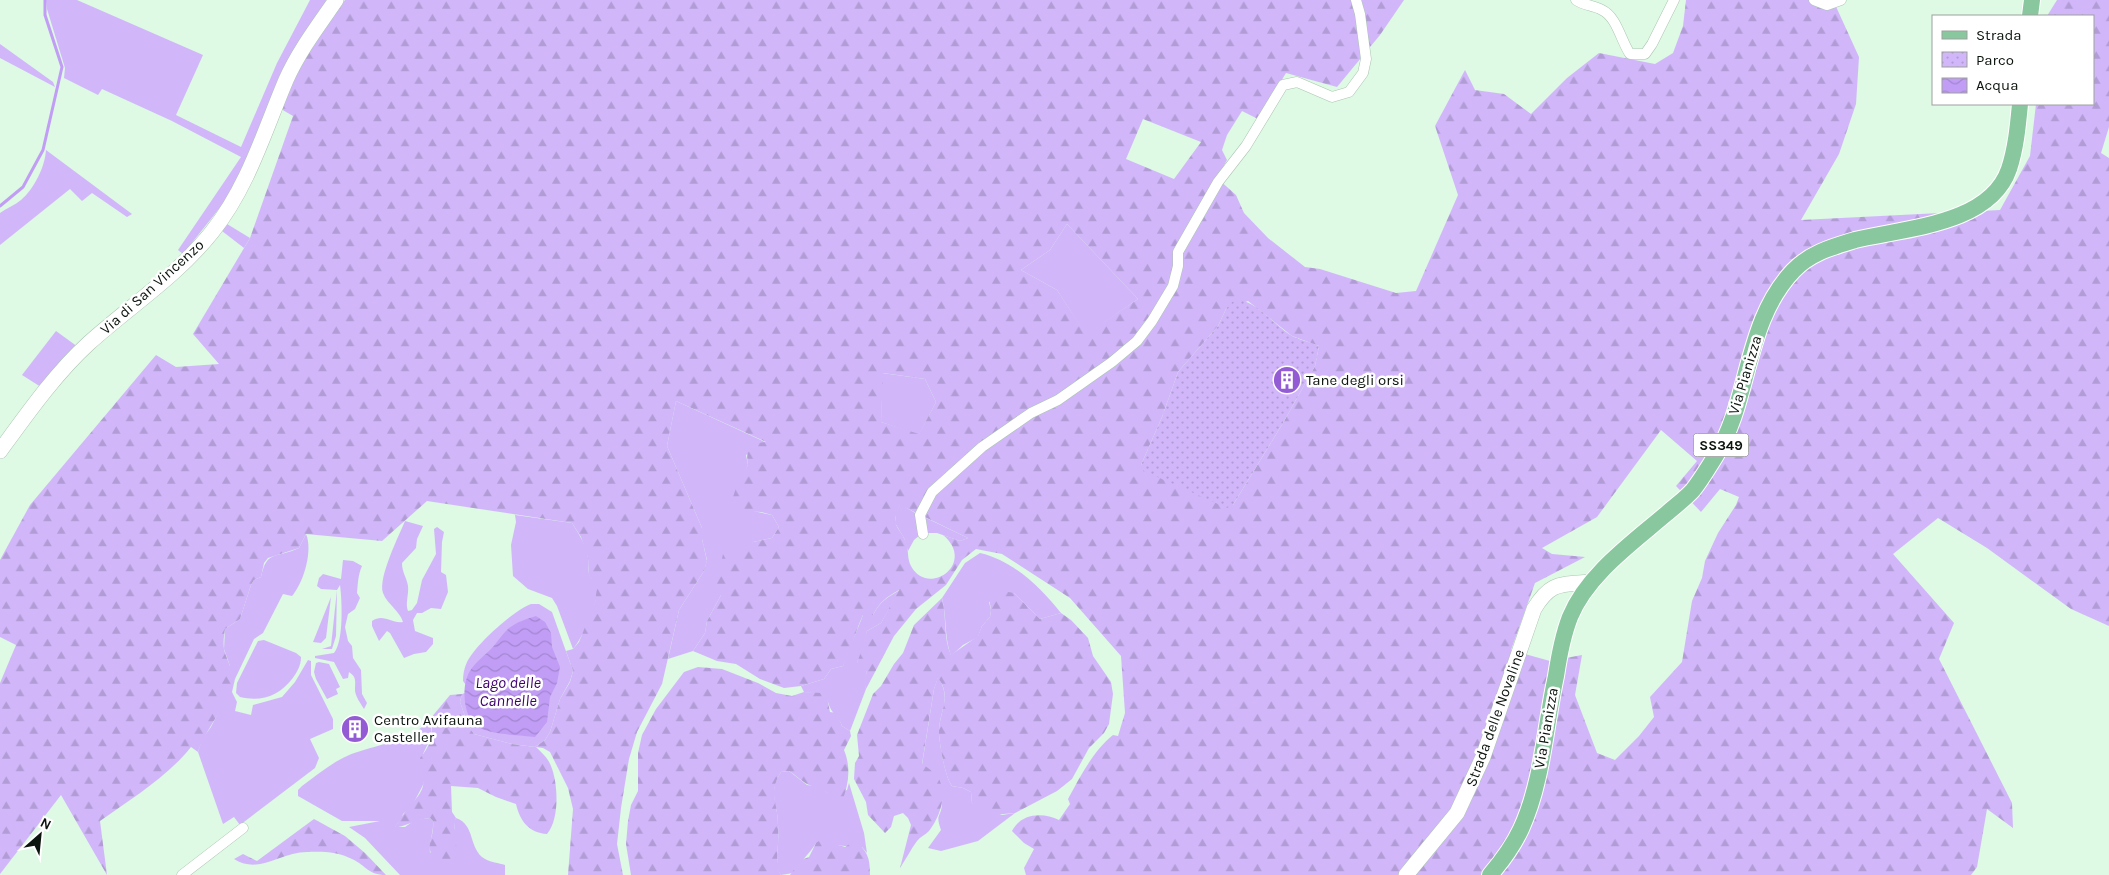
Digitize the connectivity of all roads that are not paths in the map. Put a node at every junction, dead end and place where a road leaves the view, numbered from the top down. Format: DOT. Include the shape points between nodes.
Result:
graph roads {
  1 [pos="336,0"];
  2 [pos="1356,0"];
  3 [pos="1576,0"];
  4 [pos="1674,0"];
  5 [pos="1814,0"];
  6 [pos="1841,0"];
  7 [pos="2032,0"];
  8 [pos="2030,15"];
  9 [pos="2020,105"];
  10 [pos="0,451"];
  11 [pos="923,534"];
  12 [pos="1590,582"];
  13 [pos="242,828"];
  14 [pos="182,875"];
  15 [pos="1406,875"];
  16 [pos="1490,875"];
  1 -- 10 [label="main road, Via di San Vincenzo" via="300,52 243,183 213,231 160,284 80,351"];
  2 -- 11 [label="street" via="1366,59 1363,73 1349,92 1332,97 1296,82 1283,85 1246,146 1218,182 1178,252 1173,286 1137,340 1058,400 1031,413 982,447 932,492 920,515"];
  3 -- 4 [label="street" via="1603,10 1614,22 1630,54 1645,54"];
  5 -- 6 [label="street" via="1827,5"];
  7 -- 8 [label="main road"];
  9 -- 12 [label="main road, Via Pianizza / SS349" via="2009,170 1998,190 1975,208 1909,230 1826,248 1794,270 1771,301 1755,338 1729,427 1717,454 1692,491"];
  12 -- 15 [label="main road, Strada delle Novaline" via="1558,585 1544,594 1534,609 1483,757 1457,813"];
  12 -- 16 [label="main road, Via Pianizza / SS349" via="1570,617 1564,638 1535,791 1521,829 1506,856"];
  13 -- 14 [label="street"];
}
